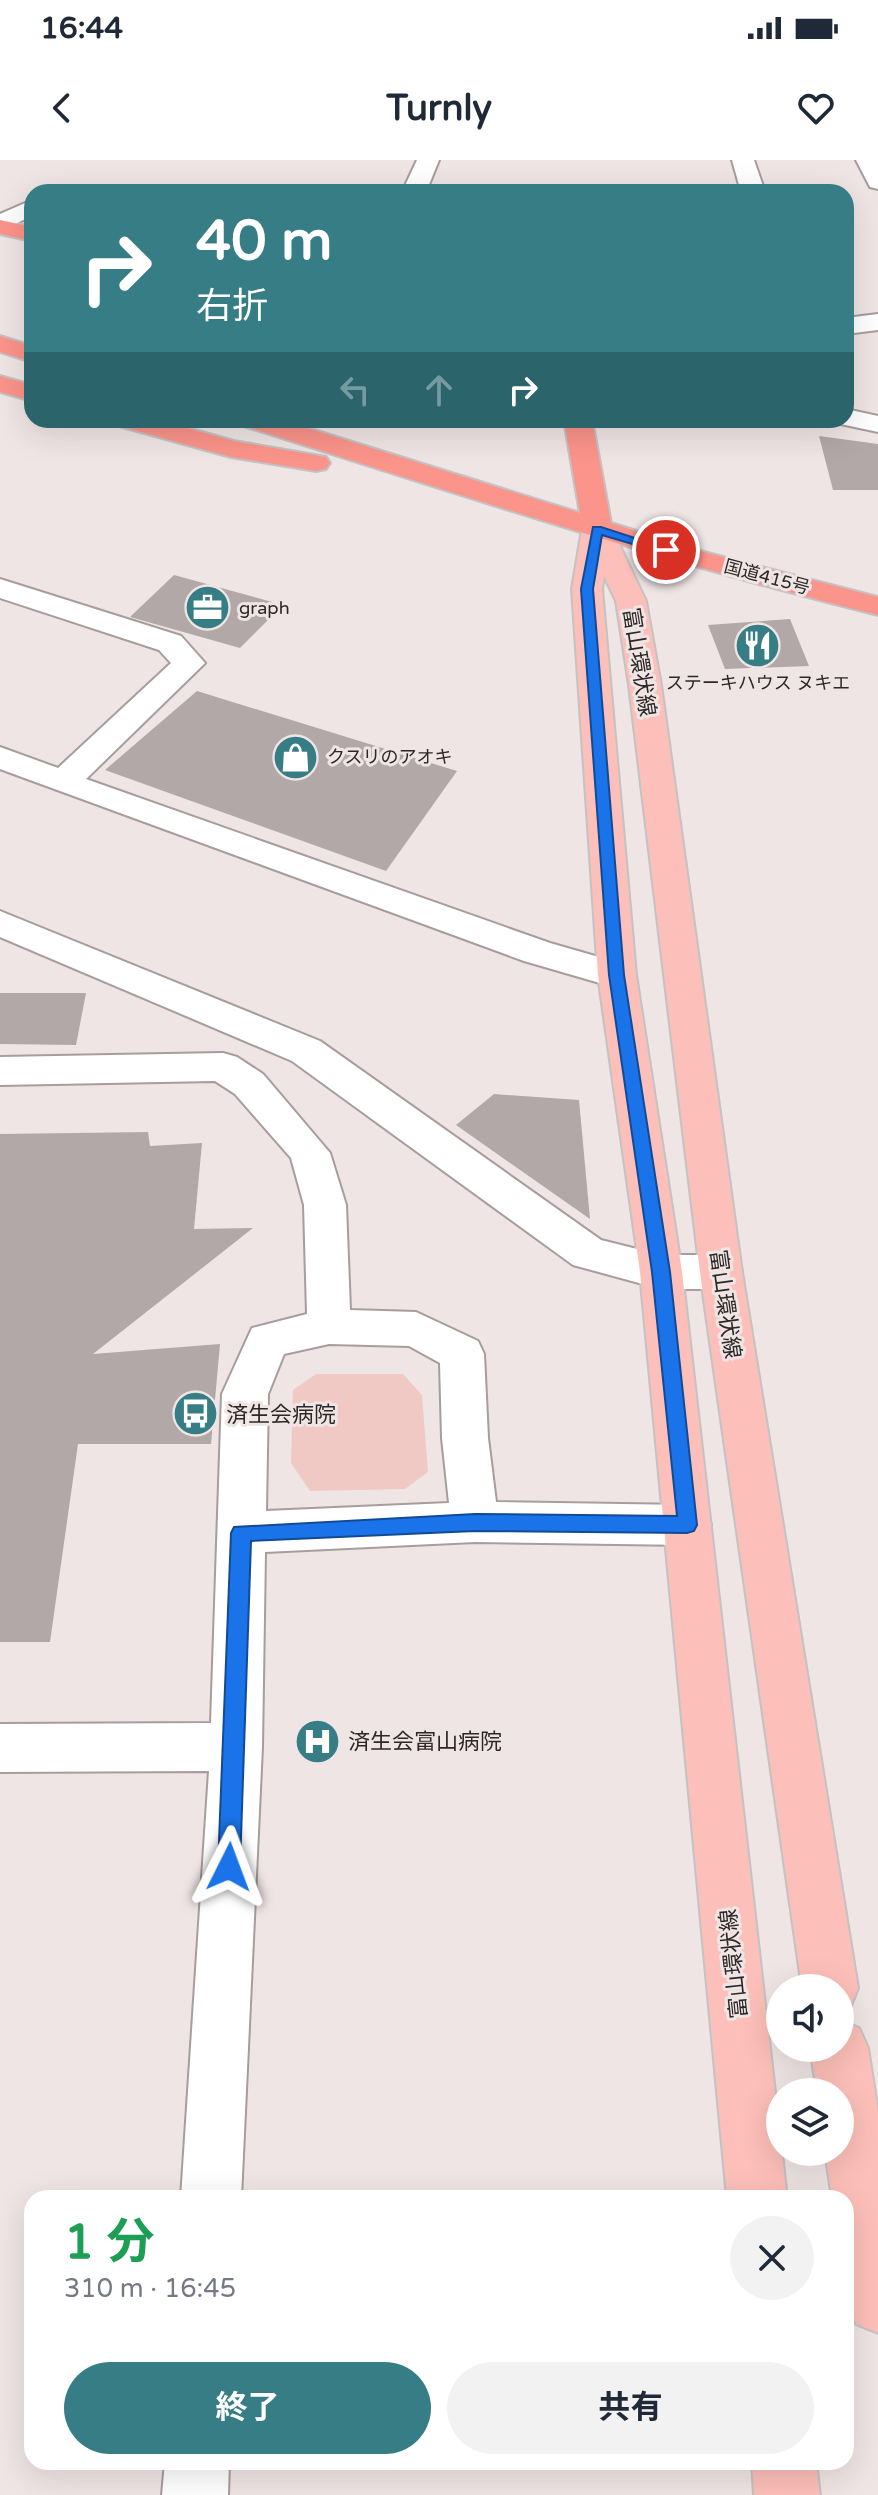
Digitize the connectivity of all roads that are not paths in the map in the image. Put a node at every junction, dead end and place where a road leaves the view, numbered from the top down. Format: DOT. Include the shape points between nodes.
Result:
graph roads {
  1 [pos="428,160"];
  2 [pos="743,160"];
  3 [pos="867,160"];
  4 [pos="878,182"];
  5 [pos="418,184"];
  6 [pos="750,184"];
  7 [pos="0,198"];
  8 [pos="24,199"];
  9 [pos="24,212"];
  10 [pos="0,225"];
  11 [pos="24,232"];
  12 [pos="878,322"];
  13 [pos="854,325"];
  14 [pos="0,344"];
  15 [pos="24,352"];
  16 [pos="0,384"];
  17 [pos="24,391"];
  18 [pos="854,419"];
  19 [pos="878,424"];
  20 [pos="157,428"];
  21 [pos="279,428"];
  22 [pos="579,428"];
  23 [pos="472,490"];
  24 [pos="597,529"];
  25 [pos="0,588"];
  26 [pos="878,606"];
  27 [pos="0,757"];
  28 [pos="63,782"];
  29 [pos="0,923"];
  30 [pos="617,975"];
  31 [pos="0,1071"];
  32 [pos="661,1272"];
  33 [pos="721,1272"];
  34 [pos="329,1327"];
  35 [pos="475,1522"];
  36 [pos="687,1525"];
  37 [pos="241,1533"];
  38 [pos="236,1747"];
  39 [pos="0,1748"];
  40 [pos="828,1974"];
  41 [pos="841,2062"];
  42 [pos="211,2190"];
  43 [pos="756,2190"];
  44 [pos="878,2302"];
  45 [pos="197,2470"];
  46 [pos="785,2470"];
  47 [pos="195,2495"];
  48 [pos="787,2495"];
  1 -- 5 [label="street"];
  2 -- 6 [label="street"];
  3 -- 4 [label="street"];
  7 -- 8 [label="street"];
  9 -- 10 [label="street"];
  10 -- 11 [label="highway"];
  12 -- 13 [label="street"];
  14 -- 15 [label="highway"];
  16 -- 17 [label="highway"];
  18 -- 19 [label="street"];
  20 -- 23 [label="highway, 国道415号" via="231,449"];
  21 -- 23 [label="highway, 国道415号"];
  22 -- 24 [label="highway"];
  23 -- 24 [label="highway, 国道415号"];
  24 -- 26 [label="highway, 国道415号"];
  24 -- 30 [label="main road, 富山環状線" via="587,589"];
  24 -- 33 [label="main road, 富山環状線" via="631,601"];
  25 -- 28 [label="street" via="170,643 189,663"];
  27 -- 28 [label="street"];
  28 -- 30 [label="street" via="537,952"];
  29 -- 32 [label="street" via="306,1051 588,1253"];
  30 -- 32 [label="main road, 富山環状線"];
  31 -- 34 [label="street" via="223,1067 249,1084 310,1153 325,1205"];
  32 -- 33 [label="street"];
  32 -- 36 [label="main road, 富山環状線"];
  33 -- 40 [label="main road, 富山環状線"];
  34 -- 35 [label="street" via="416,1329 462,1354"];
  34 -- 37 [label="street" via="268,1340 245,1394"];
  35 -- 36 [label="street"];
  35 -- 37 [label="street"];
  36 -- 43 [label="main road, 富山環状線"];
  37 -- 38 [label="street"];
  38 -- 39 [label="street"];
  38 -- 42 [label="street"];
  41 -- 44 [label="main road"];
  45 -- 47 [label="street"];
  46 -- 48 [label="main road"];
}
